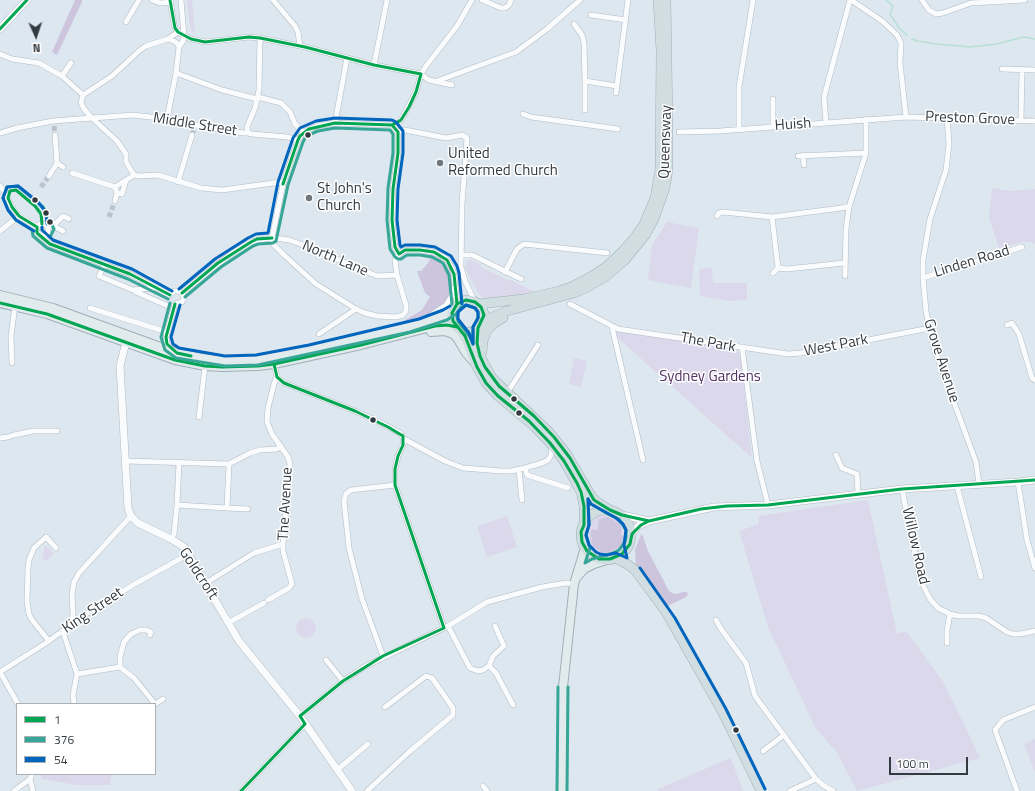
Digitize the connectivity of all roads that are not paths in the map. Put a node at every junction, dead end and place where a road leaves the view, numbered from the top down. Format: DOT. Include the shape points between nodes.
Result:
graph roads {
  1 [pos="27,0"];
  2 [pos="139,0"];
  3 [pos="152,0"];
  4 [pos="181,0"];
  5 [pos="273,0"];
  6 [pos="387,0"];
  7 [pos="472,0"];
  8 [pos="482,0"];
  9 [pos="511,0"];
  10 [pos="628,0"];
  11 [pos="658,0"];
  12 [pos="666,0"];
  13 [pos="753,0"];
  14 [pos="851,0"];
  15 [pos="922,0"];
  16 [pos="1025,0"];
  17 [pos="170,1"];
  18 [pos="578,1"];
  19 [pos="590,15"];
  20 [pos="626,20"];
  21 [pos="126,22"];
  22 [pos="574,24"];
  23 [pos="0,29"];
  24 [pos="178,32"];
  25 [pos="184,36"];
  26 [pos="260,38"];
  27 [pos="168,39"];
  28 [pos="300,46"];
  29 [pos="179,47"];
  30 [pos="0,54"];
  31 [pos="347,58"];
  32 [pos="71,63"];
  33 [pos="374,66"];
  34 [pos="1002,69"];
  35 [pos="1022,69"];
  36 [pos="1035,70"];
  37 [pos="176,73"];
  38 [pos="421,74"];
  39 [pos="62,76"];
  40 [pos="436,81"];
  41 [pos="585,81"];
  42 [pos="452,85"];
  43 [pos="617,86"];
  44 [pos="616,93"];
  45 [pos="83,95"];
  46 [pos="257,98"];
  47 [pos="773,99"];
  48 [pos="585,110"];
  49 [pos="524,114"];
  50 [pos="906,117"];
  51 [pos="92,118"];
  52 [pos="947,118"];
  53 [pos="167,119"];
  54 [pos="866,119"];
  55 [pos="401,120"];
  56 [pos="1021,120"];
  57 [pos="1035,120"];
  58 [pos="335,123"];
  59 [pos="826,123"];
  60 [pos="392,125"];
  61 [pos="773,127"];
  62 [pos="618,128"];
  63 [pos="739,129"];
  64 [pos="405,130"];
  65 [pos="248,132"];
  66 [pos="303,132"];
  67 [pos="398,132"];
  68 [pos="679,132"];
  69 [pos="0,133"];
  70 [pos="192,135"];
  71 [pos="55,136"];
  72 [pos="298,140"];
  73 [pos="866,153"];
  74 [pos="57,163"];
  75 [pos="804,164"];
  76 [pos="63,167"];
  77 [pos="72,173"];
  78 [pos="134,175"];
  79 [pos="49,176"];
  80 [pos="126,180"];
  81 [pos="178,182"];
  82 [pos="283,184"];
  83 [pos="0,186"];
  84 [pos="115,187"];
  85 [pos="117,193"];
  86 [pos="115,201"];
  87 [pos="849,207"];
  88 [pos="19,216"];
  89 [pos="717,216"];
  90 [pos="772,217"];
  91 [pos="69,219"];
  92 [pos="50,226"];
  93 [pos="36,227"];
  94 [pos="0,231"];
  95 [pos="63,231"];
  96 [pos="42,236"];
  97 [pos="272,238"];
  98 [pos="1022,247"];
  99 [pos="607,253"];
  100 [pos="399,254"];
  101 [pos="461,255"];
  102 [pos="844,263"];
  103 [pos="105,264"];
  104 [pos="778,268"];
  105 [pos="505,272"];
  106 [pos="773,273"];
  107 [pos="397,275"];
  108 [pos="845,276"];
  109 [pos="923,278"];
  110 [pos="521,279"];
  111 [pos="456,284"];
  112 [pos="154,288"];
  113 [pos="133,290"];
  114 [pos="182,293"];
  115 [pos="0,295"];
  116 [pos="170,295"];
  117 [pos="0,303"];
  118 [pos="477,303"];
  119 [pos="175,304"];
  120 [pos="570,304"];
  121 [pos="15,306"];
  122 [pos="168,306"];
  123 [pos="455,307"];
  124 [pos="90,308"];
  125 [pos="520,308"];
  126 [pos="356,309"];
  127 [pos="1017,319"];
  128 [pos="420,324"];
  129 [pos="480,325"];
  130 [pos="612,327"];
  131 [pos="459,328"];
  132 [pos="930,328"];
  133 [pos="319,334"];
  134 [pos="405,334"];
  135 [pos="167,335"];
  136 [pos="126,342"];
  137 [pos="152,344"];
  138 [pos="538,345"];
  139 [pos="742,348"];
  140 [pos="177,353"];
  141 [pos="478,362"];
  142 [pos="12,363"];
  143 [pos="274,364"];
  144 [pos="205,366"];
  145 [pos="277,377"];
  146 [pos="1035,380"];
  147 [pos="507,393"];
  148 [pos="199,417"];
  149 [pos="57,430"];
  150 [pos="0,438"];
  151 [pos="404,439"];
  152 [pos="552,445"];
  153 [pos="280,446"];
  154 [pos="836,455"];
  155 [pos="643,460"];
  156 [pos="126,461"];
  157 [pos="179,463"];
  158 [pos="229,464"];
  159 [pos="525,468"];
  160 [pos="519,470"];
  161 [pos="1035,480"];
  162 [pos="1018,482"];
  163 [pos="979,484"];
  164 [pos="395,485"];
  165 [pos="565,486"];
  166 [pos="957,486"];
  167 [pos="902,489"];
  168 [pos="858,495"];
  169 [pos="522,500"];
  170 [pos="177,505"];
  171 [pos="768,505"];
  172 [pos="227,508"];
  173 [pos="248,509"];
  174 [pos="610,510"];
  175 [pos="131,516"];
  176 [pos="622,516"];
  177 [pos="650,521"];
  178 [pos="584,525"];
  179 [pos="632,534"];
  180 [pos="172,539"];
  181 [pos="283,544"];
  182 [pos="629,545"];
  183 [pos="56,548"];
  184 [pos="585,548"];
  185 [pos="189,554"];
  186 [pos="611,559"];
  187 [pos="1035,568"];
  188 [pos="635,570"];
  189 [pos="982,577"];
  190 [pos="575,580"];
  191 [pos="206,583"];
  192 [pos="950,614"];
  193 [pos="716,620"];
  194 [pos="228,623"];
  195 [pos="72,625"];
  196 [pos="495,626"];
  197 [pos="446,627"];
  198 [pos="1035,631"];
  199 [pos="63,632"];
  200 [pos="152,633"];
  201 [pos="49,641"];
  202 [pos="947,643"];
  203 [pos="383,656"];
  204 [pos="326,660"];
  205 [pos="489,666"];
  206 [pos="120,667"];
  207 [pos="0,672"];
  208 [pos="77,674"];
  209 [pos="342,681"];
  210 [pos="163,699"];
  211 [pos="17,703"];
  212 [pos="74,703"];
  213 [pos="154,703"];
  214 [pos="156,703"];
  215 [pos="510,703"];
  216 [pos="385,707"];
  217 [pos="1035,707"];
  218 [pos="300,716"];
  219 [pos="305,724"];
  220 [pos="784,735"];
  221 [pos="368,744"];
  222 [pos="763,751"];
  223 [pos="337,770"];
  224 [pos="31,776"];
  225 [pos="816,779"];
  226 [pos="483,786"];
  227 [pos="14,791"];
  228 [pos="34,791"];
  229 [pos="241,791"];
  230 [pos="352,791"];
  231 [pos="367,791"];
  232 [pos="486,791"];
  233 [pos="562,791"];
  234 [pos="761,791"];
  235 [pos="790,791"];
  236 [pos="833,791"];
  237 [pos="1017,791"];
  1 -- 23 [label="street"];
  2 -- 21 [label="street"];
  3 -- 17 [label="street" via="160,3"];
  4 -- 25 [label="street"];
  5 -- 28 [label="street" via="295,26"];
  6 -- 33 [label="street"];
  7 -- 38 [label="street" via="458,26"];
  8 -- 9 [label="street" via="505,8 510,5"];
  10 -- 20 [label="street"];
  11 -- 118 [label="highway, Queensway" via="660,169 655,198 644,224 624,251 606,267 571,287 524,299"];
  12 -- 125 [label="highway, Queensway" via="668,170 663,195 654,219 646,234 625,260 605,277 574,293"];
  13 -- 63 [label="street" via="739,87"];
  14 -- 50 [label="street" via="882,21 897,35 901,43 900,63"];
  14 -- 59 [label="street" via="824,97"];
  15 -- 16 [label="street" via="929,10 936,14 971,3"];
  17 -- 24 [label="street"];
  18 -- 40 [label="street" via="524,49"];
  19 -- 20 [label="street"];
  20 -- 43 [label="street"];
  22 -- 41 [label="street" via="584,43"];
  24 -- 25 [label="street"];
  24 -- 27 [label="street"];
  25 -- 26 [label="street" via="205,42"];
  25 -- 29 [label="street"];
  26 -- 28 [label="street"];
  26 -- 46 [label="street"];
  27 -- 29 [label="street"];
  27 -- 45 [label="street" via="146,46 112,76"];
  28 -- 31 [label="street"];
  29 -- 37 [label="street"];
  30 -- 39 [label="street" via="12,59 39,63"];
  31 -- 33 [label="street"];
  31 -- 58 [label="street"];
  32 -- 39 [label="street"];
  33 -- 38 [label="street"];
  34 -- 35 [label="street"];
  35 -- 36 [label="street"];
  35 -- 56 [label="street"];
  37 -- 46 [label="street" via="222,90"];
  37 -- 53 [label="street"];
  38 -- 40 [label="street" via="429,80"];
  38 -- 55 [label="street" via="416,92"];
  39 -- 45 [label="street"];
  40 -- 42 [label="street"];
  41 -- 43 [label="street"];
  41 -- 48 [label="street"];
  43 -- 44 [label="street"];
  45 -- 51 [label="street" via="84,109"];
  46 -- 65 [label="street" via="247,127"];
  46 -- 66 [label="street" via="281,103"];
  47 -- 61 [label="street"];
  49 -- 62 [label="street"];
  50 -- 52 [label="street, Preston Grove"];
  50 -- 54 [label="street, Huish"];
  51 -- 53 [label="street, Middle Street" via="133,116"];
  51 -- 69 [label="street, Middle Street" via="17,128"];
  51 -- 78 [label="street" via="117,141 126,154 126,162"];
  52 -- 56 [label="street, Preston Grove"];
  52 -- 109 [label="street, Grove Avenue" via="949,144 946,170 930,219 923,260"];
  53 -- 65 [label="street, Middle Street" via="195,127"];
  54 -- 59 [label="street, Huish"];
  54 -- 73 [label="street"];
  55 -- 60 [label="street"];
  55 -- 64 [label="street"];
  56 -- 57 [label="street, Preston Grove"];
  58 -- 60 [label="street"];
  58 -- 66 [label="street"];
  59 -- 61 [label="street, Huish"];
  60 -- 67 [label="street"];
  61 -- 63 [label="street, Huish"];
  63 -- 68 [label="street, Huish"];
  64 -- 67 [label="street"];
  64 -- 101 [label="street" via="430,136 446,138 462,135 467,138"];
  65 -- 72 [label="street, Middle Street"];
  66 -- 72 [label="street"];
  67 -- 100 [label="street" via="398,153 392,190 392,220 395,247"];
  70 -- 81 [label="street"];
  71 -- 74 [label="street"];
  72 -- 82 [label="street"];
  73 -- 75 [label="street" via="800,156"];
  73 -- 87 [label="street"];
  74 -- 76 [label="street"];
  74 -- 79 [label="street"];
  77 -- 84 [label="street"];
  78 -- 80 [label="street"];
  78 -- 81 [label="street" via="158,175"];
  80 -- 84 [label="street"];
  80 -- 85 [label="street" via="122,194"];
  81 -- 82 [label="street" via="222,190 281,182"];
  82 -- 97 [label="street"];
  83 -- 88 [label="street"];
  84 -- 85 [label="street"];
  85 -- 86 [label="street"];
  87 -- 90 [label="street"];
  87 -- 102 [label="street"];
  88 -- 93 [label="street"];
  88 -- 94 [label="street"];
  89 -- 90 [label="street" via="723,212"];
  90 -- 104 [label="street"];
  91 -- 92 [label="street" via="63,216"];
  92 -- 93 [label="street" via="42,224"];
  92 -- 95 [label="street"];
  92 -- 96 [label="street" via="48,234"];
  93 -- 96 [label="street" via="37,233"];
  96 -- 103 [label="street" via="50,244"];
  97 -- 107 [label="street, North Lane" via="306,246 377,276"];
  97 -- 114 [label="street, North Lane" via="251,242 218,263"];
  97 -- 126 [label="street" via="284,255 316,284"];
  98 -- 109 [label="street, Linden Road"];
  99 -- 105 [label="street" via="524,244 517,249"];
  100 -- 107 [label="street" via="396,260"];
  100 -- 111 [label="street" via="405,250 420,250 442,256 452,268"];
  101 -- 105 [label="street" via="472,255"];
  101 -- 118 [label="street" via="462,274"];
  102 -- 104 [label="street"];
  102 -- 108 [label="street"];
  103 -- 112 [label="street" via="130,274"];
  103 -- 113 [label="street" via="99,276"];
  104 -- 106 [label="street"];
  105 -- 110 [label="street"];
  107 -- 126 [label="street" via="406,305 403,315 377,316"];
  109 -- 132 [label="street, Grove Avenue"];
  111 -- 123 [label="street"];
  111 -- 128 [label="street" via="446,305"];
  112 -- 113 [label="street"];
  112 -- 116 [label="street"];
  113 -- 122 [label="street"];
  114 -- 116 [label="street" via="176,290"];
  114 -- 119 [label="street" via="182,302"];
  115 -- 137 [label="main road" via="52,308"];
  116 -- 119 [label="street" via="170,300"];
  117 -- 121 [label="main road"];
  118 -- 123 [label="highway" via="466,300"];
  118 -- 129 [label="highway" via="483,311"];
  119 -- 135 [label="street"];
  120 -- 130 [label="street, The Park"];
  121 -- 136 [label="main road" via="47,314"];
  121 -- 142 [label="street" via="11,336"];
  123 -- 128 [label="main road" via="445,315"];
  123 -- 131 [label="highway" via="452,317"];
  124 -- 135 [label="street"];
  125 -- 129 [label="highway, Queensway" via="499,314"];
  125 -- 141 [label="highway" via="489,329"];
  126 -- 133 [label="street"];
  127 -- 146 [label="street" via="1010,324 1019,334 1032,378"];
  128 -- 140 [label="main road" via="257,360 225,361"];
  129 -- 131 [label="highway" via="471,331"];
  129 -- 141 [label="highway"];
  130 -- 139 [label="street, The Park"];
  130 -- 155 [label="street"];
  131 -- 134 [label="main road" via="443,325"];
  131 -- 141 [label="highway"];
  132 -- 139 [label="street, West Park" via="801,353 788,354"];
  132 -- 163 [label="street, Grove Avenue" via="934,348 976,462"];
  134 -- 141 [label="main road" via="441,331 451,333 466,353"];
  134 -- 143 [label="main road"];
  135 -- 137 [label="street"];
  135 -- 140 [label="street" via="167,344"];
  136 -- 144 [label="main road" via="175,360"];
  136 -- 156 [label="street" via="120,366"];
  137 -- 140 [label="main road"];
  138 -- 147 [label="street"];
  139 -- 171 [label="street, The Park" via="757,461"];
  141 -- 147 [label="highway"];
  141 -- 152 [label="highway" via="483,378 490,387"];
  143 -- 144 [label="main road" via="240,367"];
  143 -- 145 [label="street"];
  144 -- 148 [label="street"];
  145 -- 151 [label="street" via="284,384 381,423 400,433"];
  145 -- 153 [label="street, The Avenue" via="268,408 267,422"];
  147 -- 174 [label="highway" via="549,432 566,453 592,497"];
  149 -- 150 [label="street"];
  151 -- 160 [label="street" via="463,468"];
  151 -- 164 [label="street" via="395,469"];
  152 -- 159 [label="street" via="548,460"];
  152 -- 178 [label="highway" via="581,492"];
  153 -- 158 [label="street" via="277,449 250,453"];
  153 -- 181 [label="street, The Avenue" via="290,464"];
  154 -- 168 [label="street" via="842,468 857,474"];
  156 -- 157 [label="street"];
  156 -- 175 [label="street" via="128,508"];
  157 -- 158 [label="street"];
  157 -- 170 [label="street"];
  158 -- 172 [label="street"];
  159 -- 160 [label="street"];
  159 -- 165 [label="street" via="527,475"];
  160 -- 169 [label="street"];
  161 -- 162 [label="street"];
  162 -- 163 [label="street"];
  162 -- 187 [label="street" via="1027,540"];
  163 -- 166 [label="street"];
  164 -- 197 [label="street"];
  164 -- 203 [label="street" via="351,490 344,500 349,548 362,599"];
  166 -- 167 [label="street"];
  166 -- 189 [label="street"];
  167 -- 168 [label="street"];
  167 -- 192 [label="street, Willow Road" via="924,590 938,608"];
  168 -- 171 [label="street"];
  170 -- 172 [label="street"];
  170 -- 180 [label="street"];
  171 -- 177 [label="street" via="714,507"];
  172 -- 173 [label="street"];
  174 -- 176 [label="highway"];
  174 -- 178 [label="highway" via="594,513"];
  175 -- 180 [label="street, Goldcroft" via="138,523"];
  175 -- 195 [label="street" via="74,582"];
  176 -- 177 [label="street"];
  176 -- 179 [label="highway" via="629,524"];
  177 -- 179 [label="street" via="641,525"];
  178 -- 184 [label="highway" via="581,535"];
  179 -- 182 [label="highway"];
  180 -- 185 [label="street, Goldcroft"];
  181 -- 191 [label="street" via="254,553"];
  181 -- 194 [label="street, The Avenue" via="292,584"];
  182 -- 186 [label="highway" via="622,554"];
  182 -- 188 [label="highway"];
  183 -- 201 [label="street" via="46,537 34,548 28,568 29,614"];
  184 -- 186 [label="highway" via="593,556"];
  184 -- 190 [label="main road"];
  185 -- 191 [label="street, Goldcroft"];
  185 -- 195 [label="street, King Street" via="133,585"];
  186 -- 188 [label="highway" via="627,564"];
  186 -- 190 [label="main road" via="584,569"];
  188 -- 234 [label="highway" via="672,620 722,711"];
  190 -- 197 [label="street" via="487,602"];
  190 -- 233 [label="main road" via="563,687"];
  191 -- 194 [label="street, Goldcroft"];
  192 -- 198 [label="street, Willow Road" via="986,618 1013,634"];
  192 -- 202 [label="street"];
  193 -- 220 [label="street" via="746,663 755,696"];
  194 -- 218 [label="street, Goldcroft" via="239,641"];
  195 -- 199 [label="street, King Street"];
  196 -- 205 [label="street" via="504,646 493,656"];
  197 -- 203 [label="street"];
  197 -- 205 [label="street" via="470,668 478,671"];
  199 -- 201 [label="street, King Street"];
  199 -- 208 [label="street"];
  200 -- 206 [label="street" via="140,630 131,634 124,642"];
  201 -- 207 [label="street, King Street"];
  203 -- 209 [label="street"];
  204 -- 209 [label="street"];
  205 -- 215 [label="street" via="496,673"];
  206 -- 208 [label="street"];
  206 -- 213 [label="street" via="134,678"];
  207 -- 211 [label="street"];
  208 -- 212 [label="street"];
  209 -- 218 [label="street"];
  210 -- 214 [label="street"];
  216 -- 231 [label="street" via="426,676 432,678 453,708 453,715"];
  217 -- 237 [label="street" via="1003,720 995,730"];
  218 -- 219 [label="street, Goldcroft"];
  219 -- 223 [label="street, Goldcroft"];
  219 -- 229 [label="street"];
  220 -- 222 [label="street"];
  220 -- 225 [label="street"];
  221 -- 223 [label="street"];
  223 -- 230 [label="street, Goldcroft"];
  224 -- 227 [label="street"];
  224 -- 228 [label="street"];
  225 -- 235 [label="street"];
  225 -- 236 [label="street"];
  226 -- 232 [label="street"];
}
